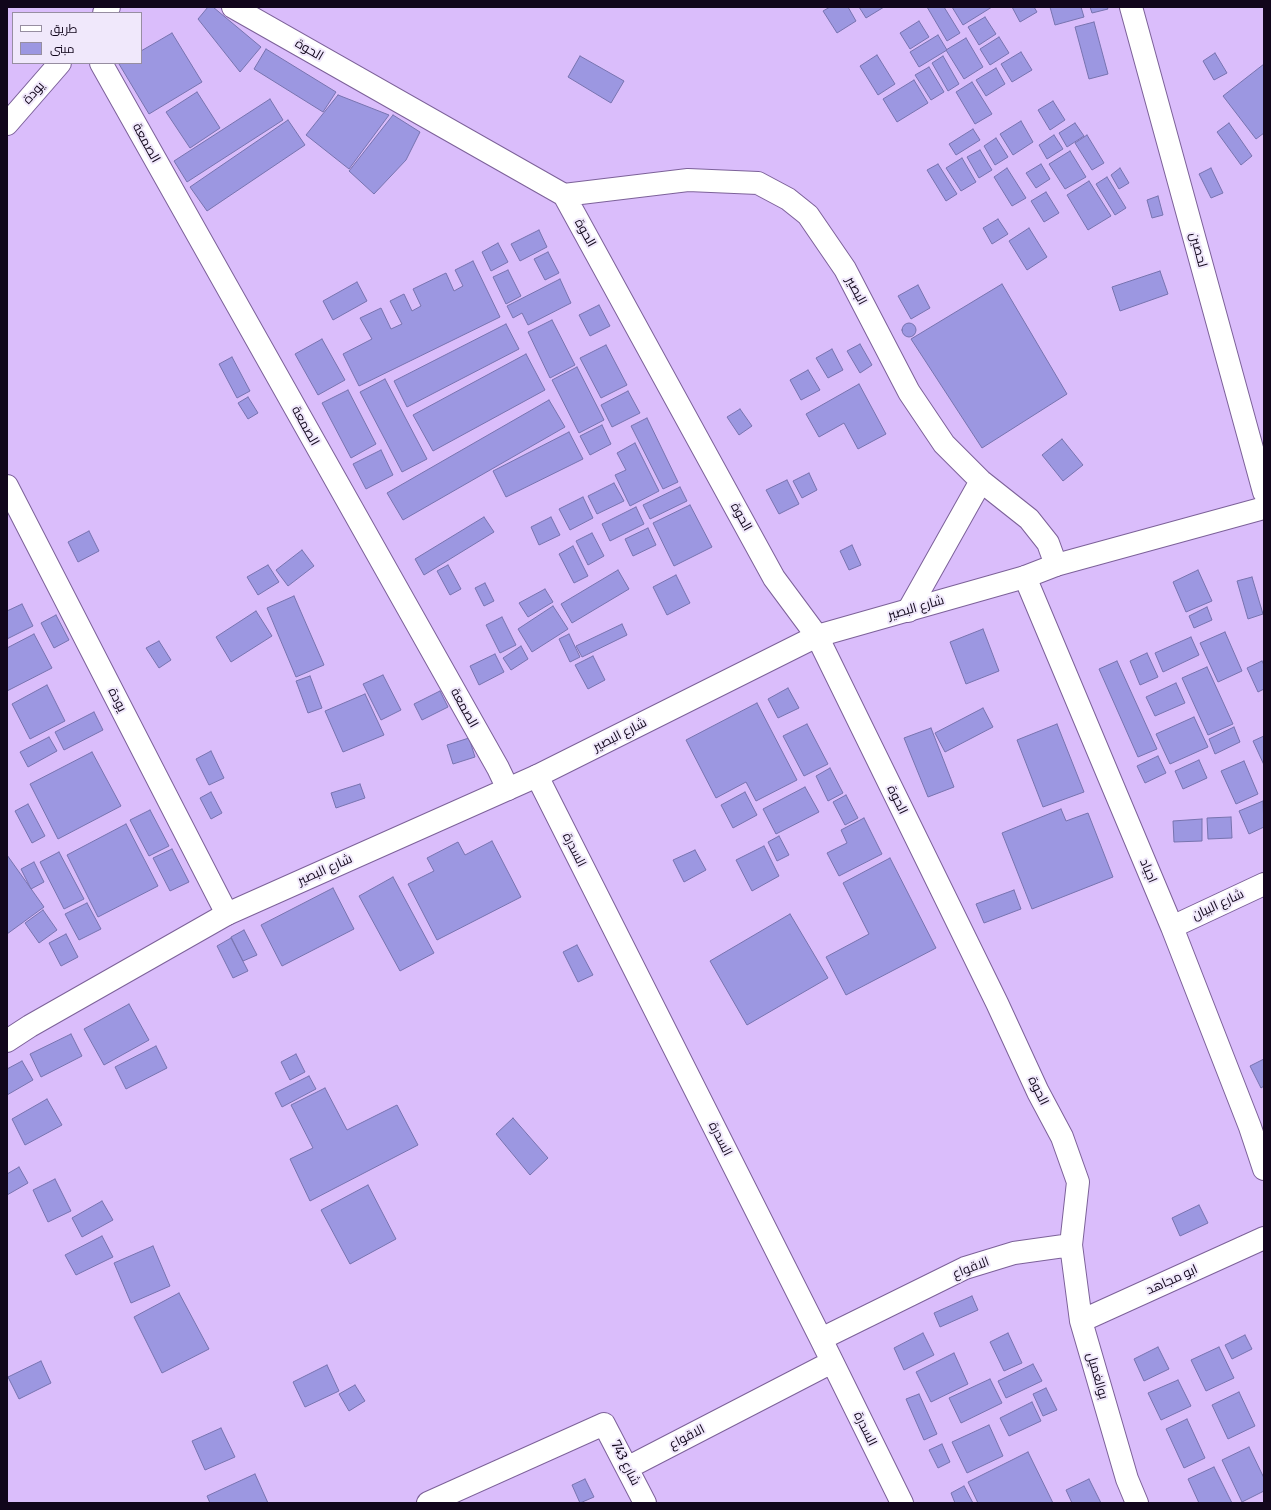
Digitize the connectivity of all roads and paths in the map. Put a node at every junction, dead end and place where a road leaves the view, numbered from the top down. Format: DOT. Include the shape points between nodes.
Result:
graph roads {
  1 [pos="234,7"];
  2 [pos="1131,7"];
  3 [pos="59,64"];
  4 [pos="102,64"];
  5 [pos="7,124"];
  6 [pos="564,195"];
  7 [pos="981,481"];
  8 [pos="7,486"];
  9 [pos="1264,492"];
  10 [pos="1264,508"];
  11 [pos="1056,565"];
  12 [pos="1025,577"];
  13 [pos="908,611"];
  14 [pos="817,636"];
  15 [pos="537,776"];
  16 [pos="508,789"];
  17 [pos="1264,884"];
  18 [pos="227,914"];
  19 [pos="1172,927"];
  20 [pos="7,1041"];
  21 [pos="1264,1168"];
  22 [pos="1264,1238"];
  23 [pos="1072,1245"];
  24 [pos="1080,1321"];
  25 [pos="821,1339"];
  26 [pos="832,1362"];
  27 [pos="627,1468"];
  28 [pos="428,1503"];
  29 [pos="645,1503"];
  30 [pos="902,1503"];
  31 [pos="1137,1503"];
  1 -- 6 [label="street, الحوة"];
  2 -- 9 [label="street, لحصين"];
  3 -- 5 [label="street, يودة"];
  4 -- 16 [label="street, الصمعة"];
  6 -- 7 [label="street, البصير" via="688,180 758,183 788,199 808,215 845,268 909,392 944,444"];
  6 -- 14 [label="street, الحوة" via="774,578"];
  7 -- 11 [label="street, البصير" via="1029,519 1048,543"];
  7 -- 13 [label="street"];
  8 -- 18 [label="street, يودة"];
  10 -- 11 [label="street, شارع البصير"];
  11 -- 12 [label="street, شارع البصير"];
  12 -- 13 [label="street, شارع البصير"];
  12 -- 19 [label="street, اجياد"];
  13 -- 14 [label="street, شارع البصير"];
  14 -- 15 [label="street, شارع البصير"];
  14 -- 23 [label="street, الحوة" via="1062,1138 1078,1182"];
  15 -- 16 [label="street, شارع البصير"];
  15 -- 25 [label="street, السدرة"];
  16 -- 18 [label="street, شارع البصير"];
  17 -- 19 [label="street, شارع البيان"];
  18 -- 20 [label="street, شارع البصير"];
  19 -- 21 [label="street, اجياد"];
  22 -- 24 [label="street, ابو مجاهد"];
  23 -- 24 [label="street, بوالغميل"];
  23 -- 25 [label="street, الاقواع" via="1014,1253 965,1268"];
  24 -- 31 [label="street, بوالغميل" via="1127,1479"];
  25 -- 26 [label="street, السدرة"];
  26 -- 27 [label="street, الاقواع"];
  26 -- 30 [label="street, السدرة"];
  27 -- 28 [label="street, شارع 743" via="604,1424"];
  27 -- 29 [label="street, شارع 743"];
}
